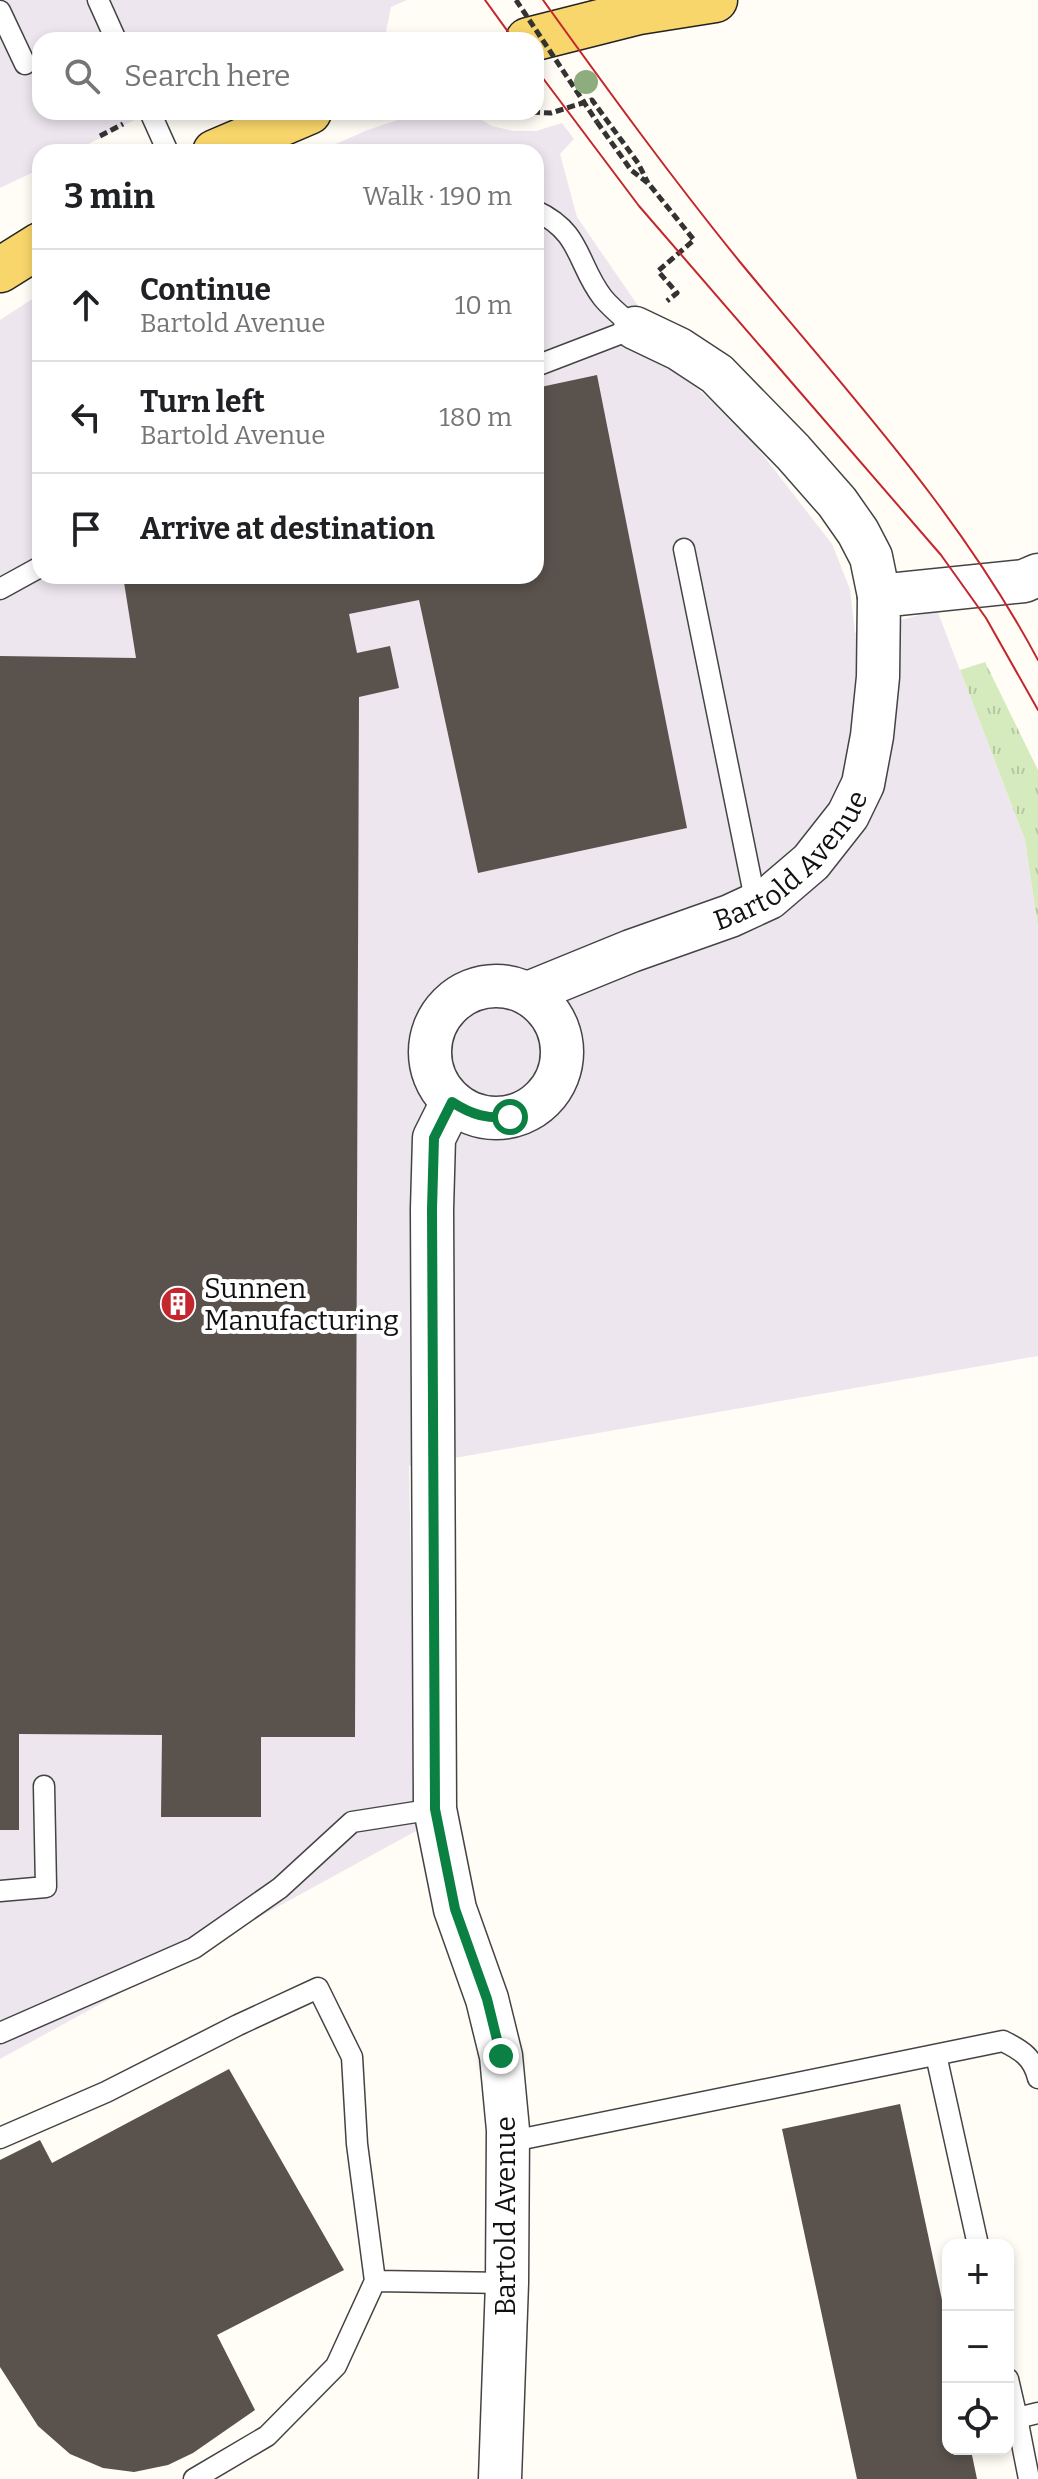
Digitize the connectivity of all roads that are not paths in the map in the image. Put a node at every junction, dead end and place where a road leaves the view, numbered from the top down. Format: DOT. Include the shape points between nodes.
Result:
graph roads {
  1 [pos="98,0"];
  2 [pos="704,1"];
  3 [pos="0,11"];
  4 [pos="112,32"];
  5 [pos="544,36"];
  6 [pos="25,64"];
  7 [pos="154,120"];
  8 [pos="290,120"];
  9 [pos="164,144"];
  10 [pos="234,144"];
  11 [pos="544,215"];
  12 [pos="32,250"];
  13 [pos="0,270"];
  14 [pos="650,315"];
  15 [pos="544,362"];
  16 [pos="684,549"];
  17 [pos="32,571"];
  18 [pos="1038,575"];
  19 [pos="0,589"];
  20 [pos="879,596"];
  21 [pos="756,904"];
  22 [pos="528,993"];
  23 [pos="452,1102"];
  24 [pos="44,1786"];
  25 [pos="435,1809"];
  26 [pos="0,1891"];
  27 [pos="0,2033"];
  28 [pos="936,2055"];
  29 [pos="1038,2078"];
  30 [pos="0,2138"];
  31 [pos="508,2142"];
  32 [pos="977,2239"];
  33 [pos="375,2281"];
  34 [pos="507,2283"];
  35 [pos="1009,2383"];
  36 [pos="1038,2413"];
  37 [pos="1017,2418"];
  38 [pos="194,2479"];
  39 [pos="500,2479"];
  40 [pos="1029,2479"];
  1 -- 4 [label="lane"];
  2 -- 5 [label="main road"];
  3 -- 6 [label="lane"];
  7 -- 9 [label="lane"];
  8 -- 10 [label="main road"];
  11 -- 14 [label="lane" via="555,220 577,249 603,298"];
  12 -- 13 [label="main road"];
  14 -- 15 [label="lane"];
  14 -- 20 [label="street, Bartold Avenue" via="679,349 717,374 837,502 871,557"];
  16 -- 21 [label="lane"];
  17 -- 19 [label="lane"];
  18 -- 20 [label="street" via="1024,581"];
  20 -- 21 [label="street, Bartold Avenue" via="878,677 863,784 848,815 811,862"];
  21 -- 22 [label="street, Bartold Avenue"];
  22 -- 23 [label="street" via="486,987 465,993 448,1006 430,1045 438,1086"];
  22 -- 23 [label="street" via="545,1007 562,1041 563,1061 546,1097 530,1110 490,1119"];
  23 -- 25 [label="street, Bartold Avenue" via="434,1138 433,1167"];
  24 -- 26 [label="lane" via="46,1887"];
  25 -- 27 [label="lane" via="352,1822 280,1888 194,1948"];
  25 -- 31 [label="street, Bartold Avenue" via="455,1909 501,2056"];
  28 -- 29 [label="lane" via="1003,2041 1029,2057"];
  28 -- 31 [label="lane"];
  28 -- 32 [label="lane"];
  30 -- 33 [label="lane" via="318,1988 352,2057"];
  31 -- 34 [label="street, Bartold Avenue"];
  33 -- 34 [label="lane"];
  33 -- 38 [label="lane" via="336,2366 267,2436"];
  34 -- 39 [label="street, Bartold Avenue"];
  35 -- 37 [label="lane"];
  36 -- 37 [label="lane"];
  37 -- 40 [label="lane"];
}
